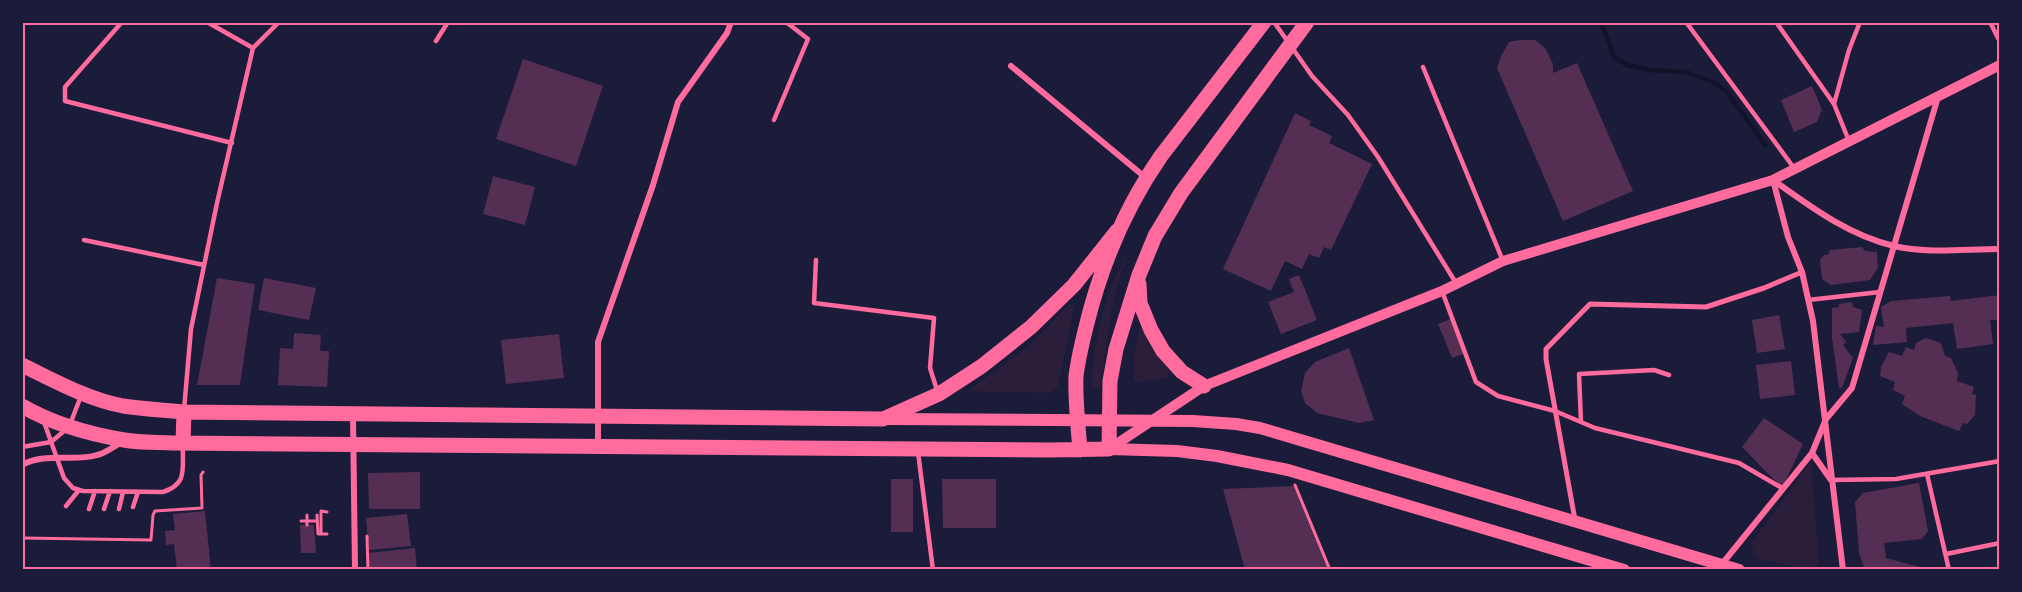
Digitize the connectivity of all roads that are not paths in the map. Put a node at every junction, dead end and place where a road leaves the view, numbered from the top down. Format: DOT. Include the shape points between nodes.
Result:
graph roads {
  1 [pos="122,22"];
  2 [pos="207,22"];
  3 [pos="279,22"];
  4 [pos="448,22"];
  5 [pos="731,22"];
  6 [pos="786,22"];
  7 [pos="1264,22"];
  8 [pos="1274,22"];
  9 [pos="1307,22"];
  10 [pos="1686,22"];
  11 [pos="1776,22"];
  12 [pos="1860,22"];
  13 [pos="1990,22"];
  14 [pos="436,40"];
  15 [pos="2000,42"];
  16 [pos="1290,45"];
  17 [pos="253,48"];
  18 [pos="2000,65"];
  19 [pos="1011,66"];
  20 [pos="1423,67"];
  21 [pos="1938,97"];
  22 [pos="1834,104"];
  23 [pos="774,120"];
  24 [pos="1849,141"];
  25 [pos="232,144"];
  26 [pos="1795,169"];
  27 [pos="1146,178"];
  28 [pos="1773,180"];
  29 [pos="1117,231"];
  30 [pos="84,240"];
  31 [pos="1893,246"];
  32 [pos="2000,249"];
  33 [pos="816,260"];
  34 [pos="1503,261"];
  35 [pos="204,265"];
  36 [pos="1802,272"];
  37 [pos="1139,275"];
  38 [pos="1457,284"];
  39 [pos="1442,291"];
  40 [pos="1880,292"];
  41 [pos="1808,300"];
  42 [pos="22,365"];
  43 [pos="1669,375"];
  44 [pos="1204,386"];
  45 [pos="82,394"];
  46 [pos="939,394"];
  47 [pos="22,406"];
  48 [pos="1555,411"];
  49 [pos="184,412"];
  50 [pos="353,414"];
  51 [pos="596,416"];
  52 [pos="42,417"];
  53 [pos="883,419"];
  54 [pos="1078,419"];
  55 [pos="1826,419"];
  56 [pos="1108,420"];
  57 [pos="1150,420"];
  58 [pos="1581,422"];
  59 [pos="69,427"];
  60 [pos="126,441"];
  61 [pos="51,442"];
  62 [pos="183,443"];
  63 [pos="353,445"];
  64 [pos="22,447"];
  65 [pos="598,447"];
  66 [pos="918,449"];
  67 [pos="1109,449"];
  68 [pos="1080,450"];
  69 [pos="1812,453"];
  70 [pos="56,457"];
  71 [pos="2000,461"];
  72 [pos="22,465"];
  73 [pos="1927,474"];
  74 [pos="1831,480"];
  75 [pos="1782,488"];
  76 [pos="79,490"];
  77 [pos="95,491"];
  78 [pos="110,492"];
  79 [pos="123,492"];
  80 [pos="138,492"];
  81 [pos="66,506"];
  82 [pos="133,507"];
  83 [pos="89,509"];
  84 [pos="104,509"];
  85 [pos="118,509"];
  86 [pos="1576,522"];
  87 [pos="2000,543"];
  88 [pos="1946,554"];
  89 [pos="1719,567"];
  90 [pos="355,570"];
  91 [pos="933,570"];
  92 [pos="1624,570"];
  93 [pos="1739,570"];
  94 [pos="1843,570"];
  95 [pos="1949,570"];
  1 -- 25 [label="lane" via="65,87 64,101"];
  2 -- 17 [label="lane"];
  3 -- 17 [label="lane"];
  4 -- 14 [label="lane"];
  5 -- 51 [label="street" via="678,102 598,342"];
  6 -- 23 [label="lane" via="808,39"];
  7 -- 27 [label="main road"];
  8 -- 16 [label="lane"];
  9 -- 16 [label="main road"];
  10 -- 26 [label="lane"];
  11 -- 22 [label="lane"];
  12 -- 22 [label="lane"];
  13 -- 15 [label="lane"];
  16 -- 37 [label="main road" via="1181,193 1155,236"];
  16 -- 38 [label="lane" via="1378,157"];
  17 -- 25 [label="lane"];
  18 -- 21 [label="street"];
  19 -- 27 [label="street"];
  20 -- 34 [label="lane"];
  21 -- 24 [label="street"];
  21 -- 31 [label="street"];
  22 -- 24 [label="lane"];
  24 -- 26 [label="street"];
  25 -- 35 [label="lane"];
  26 -- 28 [label="street"];
  27 -- 29 [label="main road"];
  28 -- 31 [label="street" via="1845,228"];
  28 -- 34 [label="street"];
  28 -- 36 [label="street"];
  29 -- 46 [label="main road" via="1074,285 1031,327"];
  29 -- 54 [label="main road" via="1082,344 1076,386"];
  30 -- 35 [label="lane"];
  31 -- 32 [label="street" via="1923,250"];
  31 -- 40 [label="street"];
  33 -- 46 [label="lane" via="814,303 934,318 930,368"];
  34 -- 38 [label="street"];
  35 -- 49 [label="lane" via="191,329"];
  36 -- 41 [label="street"];
  36 -- 48 [label="street" via="1706,307 1590,304 1546,349"];
  37 -- 44 [label="main road" via="1140,303 1163,351 1182,372"];
  37 -- 56 [label="main road" via="1116,349"];
  38 -- 39 [label="street"];
  39 -- 44 [label="street"];
  39 -- 48 [label="lane" via="1476,382 1498,396"];
  40 -- 41 [label="lane"];
  40 -- 55 [label="street" via="1852,388"];
  41 -- 55 [label="street"];
  42 -- 45 [label="main road"];
  43 -- 58 [label="lane" via="1654,370 1579,374"];
  44 -- 57 [label="street"];
  45 -- 49 [label="main road" via="122,406"];
  45 -- 59 [label="lane"];
  46 -- 53 [label="main road"];
  47 -- 52 [label="main road"];
  48 -- 58 [label="lane"];
  48 -- 86 [label="street"];
  49 -- 50 [label="main road"];
  49 -- 62 [label="main road"];
  50 -- 51 [label="main road"];
  50 -- 63 [label="street"];
  51 -- 53 [label="main road"];
  51 -- 65 [label="street"];
  52 -- 59 [label="main road"];
  52 -- 61 [label="lane"];
  53 -- 54 [label="main road"];
  54 -- 56 [label="main road"];
  54 -- 68 [label="main road"];
  55 -- 69 [label="street"];
  55 -- 74 [label="street"];
  56 -- 57 [label="main road"];
  56 -- 67 [label="main road"];
  57 -- 67 [label="street"];
  57 -- 86 [label="main road" via="1260,428"];
  58 -- 75 [label="lane" via="1739,462"];
  59 -- 60 [label="main road"];
  59 -- 61 [label="lane"];
  60 -- 62 [label="main road"];
  60 -- 70 [label="street" via="97,456"];
  61 -- 64 [label="lane"];
  61 -- 70 [label="lane"];
  62 -- 63 [label="main road"];
  62 -- 80 [label="lane" via="181,480 177,486 163,492"];
  63 -- 65 [label="main road"];
  63 -- 90 [label="street"];
  65 -- 66 [label="main road"];
  66 -- 68 [label="main road"];
  66 -- 91 [label="lane"];
  67 -- 68 [label="main road"];
  67 -- 92 [label="main road" via="1177,451 1288,470"];
  69 -- 74 [label="street"];
  69 -- 75 [label="street"];
  70 -- 72 [label="street"];
  70 -- 76 [label="lane" via="68,484"];
  71 -- 73 [label="lane"];
  73 -- 74 [label="lane" via="1896,479"];
  73 -- 88 [label="lane"];
  74 -- 94 [label="street"];
  75 -- 89 [label="street"];
  76 -- 77 [label="lane"];
  76 -- 81 [label="lane"];
  77 -- 78 [label="lane"];
  77 -- 83 [label="lane"];
  78 -- 79 [label="lane"];
  78 -- 84 [label="lane"];
  79 -- 80 [label="lane"];
  79 -- 85 [label="lane"];
  80 -- 82 [label="lane"];
  86 -- 89 [label="main road"];
  87 -- 88 [label="lane"];
  88 -- 95 [label="lane"];
  89 -- 93 [label="main road"];
}
